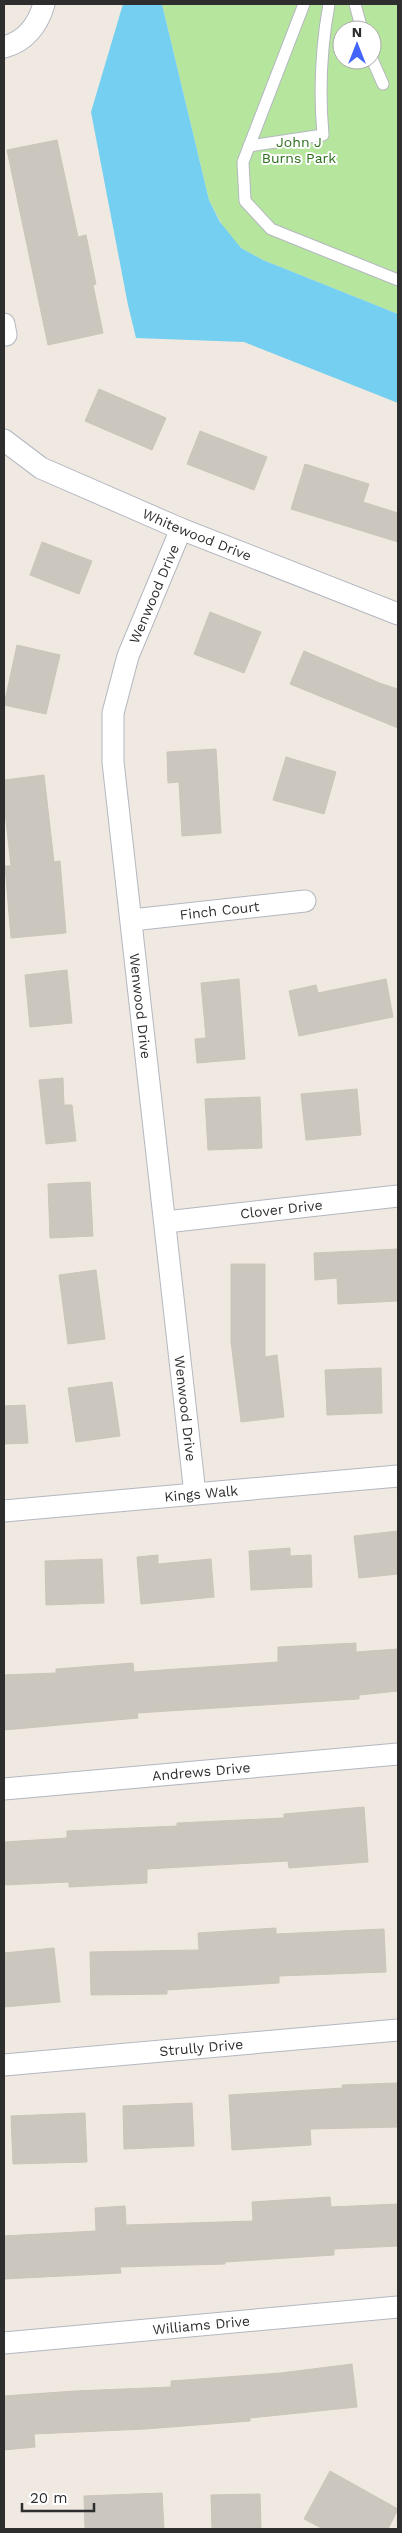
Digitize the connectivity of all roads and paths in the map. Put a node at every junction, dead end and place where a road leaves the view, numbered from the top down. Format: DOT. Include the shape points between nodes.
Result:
graph roads {
  1 [pos="44,4"];
  2 [pos="304,4"];
  3 [pos="329,4"];
  4 [pos="355,4"];
  5 [pos="359,20"];
  6 [pos="4,47"];
  7 [pos="377,70"];
  8 [pos="383,84"];
  9 [pos="249,146"];
  10 [pos="398,280"];
  11 [pos="4,440"];
  12 [pos="181,528"];
  13 [pos="398,614"];
  14 [pos="305,901"];
  15 [pos="132,920"];
  16 [pos="398,1196"];
  17 [pos="166,1222"];
  18 [pos="398,1476"];
  19 [pos="195,1494"];
  20 [pos="4,1511"];
  21 [pos="398,1754"];
  22 [pos="4,1788"];
  23 [pos="398,2030"];
  24 [pos="4,2065"];
  25 [pos="398,2307"];
  26 [pos="4,2343"];
  1 -- 6 [label="street" via="32,30 17,44"];
  2 -- 9 [label="lane"];
  3 -- 9 [label="lane" via="322,46 322,135"];
  4 -- 5 [label="lane"];
  7 -- 8 [label="lane"];
  9 -- 10 [label="lane" via="243,162 245,201 271,229"];
  11 -- 12 [label="street, Whitewood Drive" via="41,468"];
  12 -- 13 [label="street, Whitewood Drive"];
  12 -- 15 [label="street, Wenwood Drive" via="128,656 113,713 113,762"];
  14 -- 15 [label="street, Finch Court"];
  15 -- 17 [label="street, Wenwood Drive"];
  16 -- 17 [label="street, Clover Drive"];
  17 -- 19 [label="street, Wenwood Drive"];
  18 -- 19 [label="street, Kings Walk"];
  19 -- 20 [label="street, Kings Walk"];
  21 -- 22 [label="street, Andrews Drive"];
  23 -- 24 [label="street, Strully Drive"];
  25 -- 26 [label="street, Williams Drive"];
}
